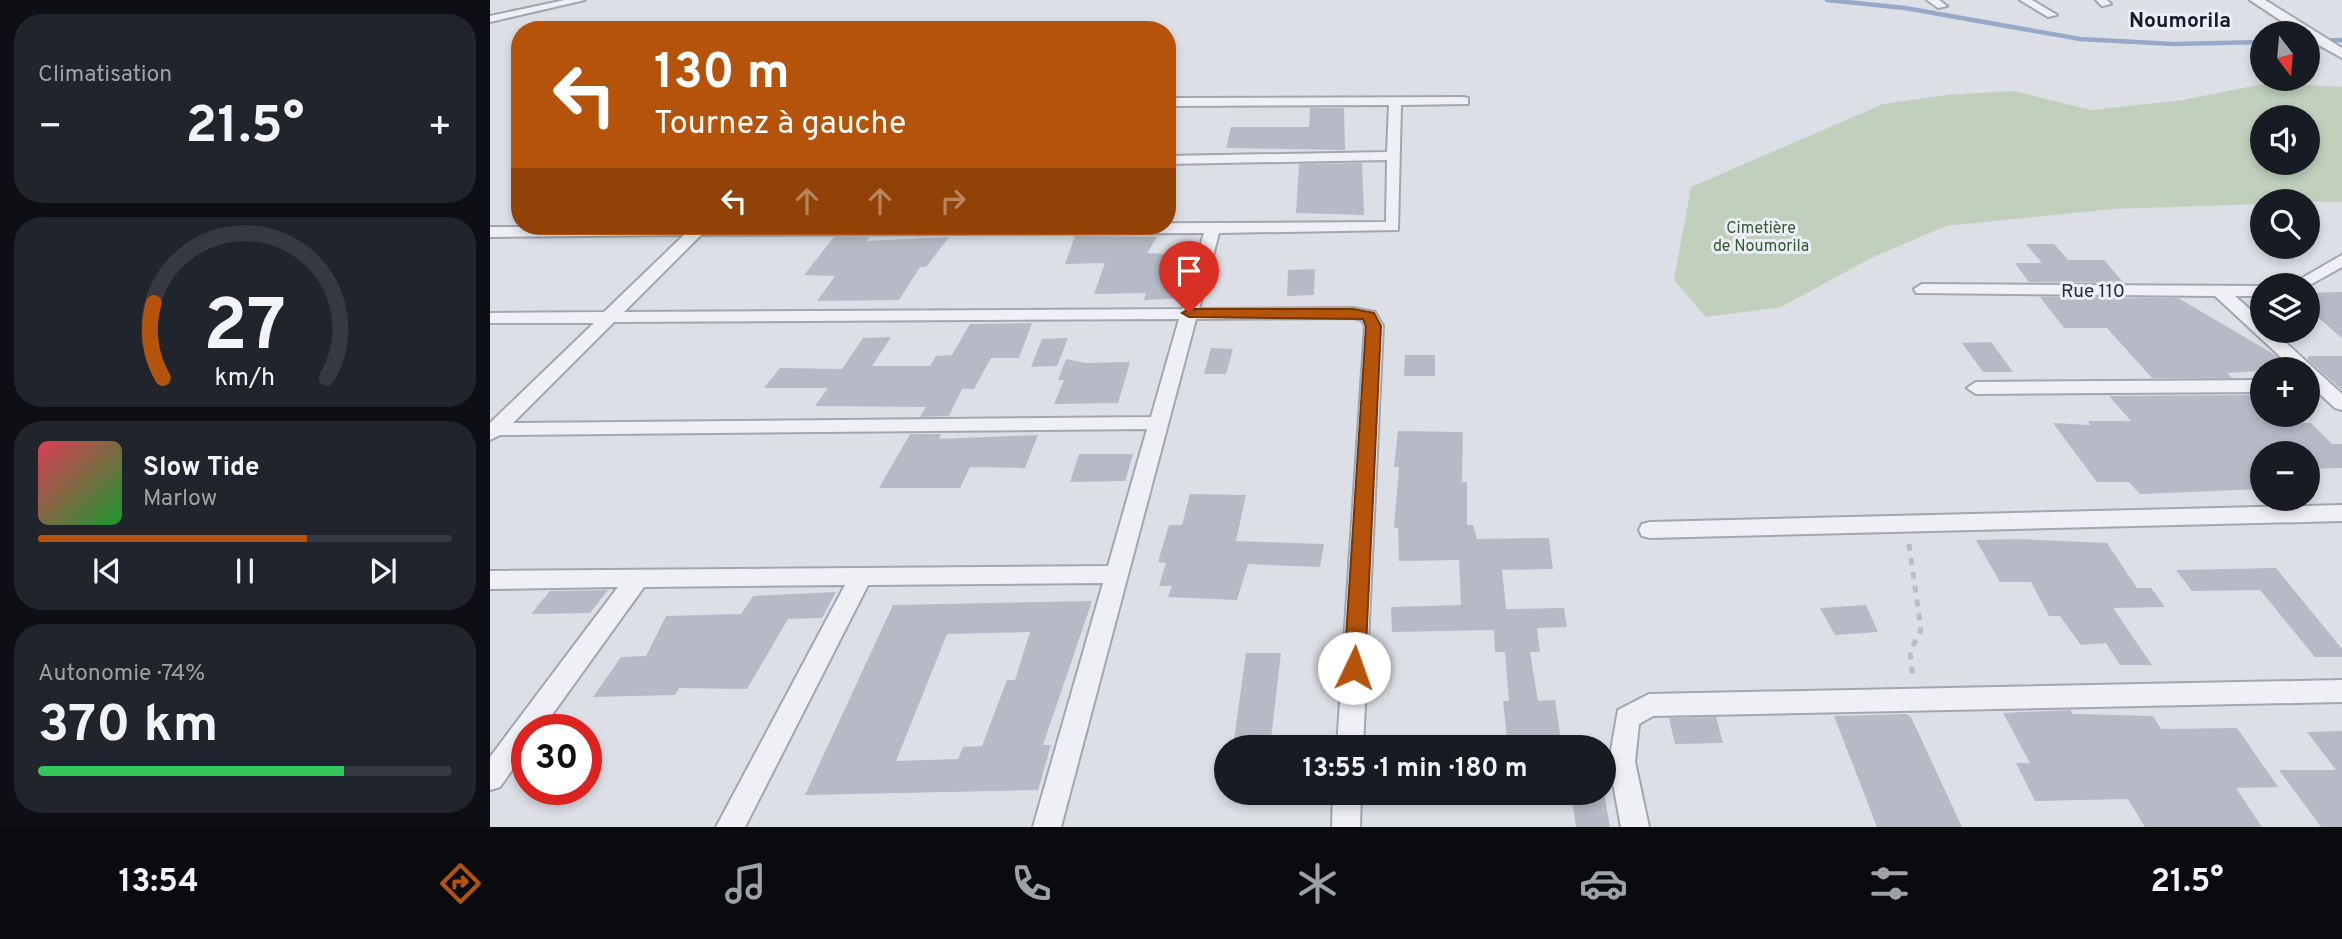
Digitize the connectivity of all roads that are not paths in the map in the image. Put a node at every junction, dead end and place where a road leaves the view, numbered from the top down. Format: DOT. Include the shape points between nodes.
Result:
graph roads {
  1 [pos="580,0"];
  2 [pos="2025,0"];
  3 [pos="2256,0"];
  4 [pos="2052,15"];
  5 [pos="490,19"];
  6 [pos="2338,51"];
  7 [pos="1464,100"];
  8 [pos="1395,101"];
  9 [pos="1176,102"];
  10 [pos="1394,156"];
  11 [pos="1176,160"];
  12 [pos="1176,228"];
  13 [pos="1213,228"];
  14 [pos="511,231"];
  15 [pos="490,232"];
  16 [pos="693,235"];
  17 [pos="2342,260"];
  18 [pos="2319,273"];
  19 [pos="1922,289"];
  20 [pos="2220,291"];
  21 [pos="2250,291"];
  22 [pos="1189,313"];
  23 [pos="608,317"];
  24 [pos="490,318"];
  25 [pos="2291,357"];
  26 [pos="2320,382"];
  27 [pos="2342,385"];
  28 [pos="2250,386"];
  29 [pos="2320,387"];
  30 [pos="1976,388"];
  31 [pos="2342,404"];
  32 [pos="1159,423"];
  33 [pos="492,430"];
  34 [pos="2342,513"];
  35 [pos="1650,530"];
  36 [pos="1117,574"];
  37 [pos="861,577"];
  38 [pos="637,579"];
  39 [pos="490,580"];
  40 [pos="2342,691"];
  41 [pos="1351,735"];
  42 [pos="490,778"];
  43 [pos="1347,805"];
  44 [pos="730,827"];
  45 [pos="1047,827"];
  46 [pos="1346,827"];
  47 [pos="1635,827"];
  1 -- 5 [label="street"];
  2 -- 4 [label="street"];
  3 -- 6 [label="street"];
  7 -- 8 [label="street"];
  8 -- 9 [label="street"];
  8 -- 10 [label="street"];
  10 -- 11 [label="street"];
  10 -- 13 [label="street" via="1393,227"];
  12 -- 13 [label="street"];
  13 -- 22 [label="street"];
  14 -- 15 [label="street"];
  16 -- 23 [label="street"];
  17 -- 18 [label="street"];
  19 -- 20 [label="street, Rue 110"];
  20 -- 21 [label="street, Rue 110"];
  20 -- 25 [label="street"];
  22 -- 23 [label="street"];
  22 -- 32 [label="street"];
  22 -- 41 [label="street" via="1353,313 1369,316 1374,326"];
  23 -- 24 [label="street"];
  23 -- 33 [label="street"];
  26 -- 27 [label="street"];
  28 -- 30 [label="street"];
  29 -- 31 [label="street"];
  32 -- 33 [label="street"];
  32 -- 36 [label="street"];
  34 -- 35 [label="street"];
  36 -- 37 [label="street"];
  36 -- 45 [label="street"];
  37 -- 38 [label="street"];
  37 -- 44 [label="street"];
  38 -- 39 [label="street"];
  38 -- 42 [label="street"];
  40 -- 47 [label="street" via="1649,705 1627,718 1622,762"];
  43 -- 46 [label="street"];
}
